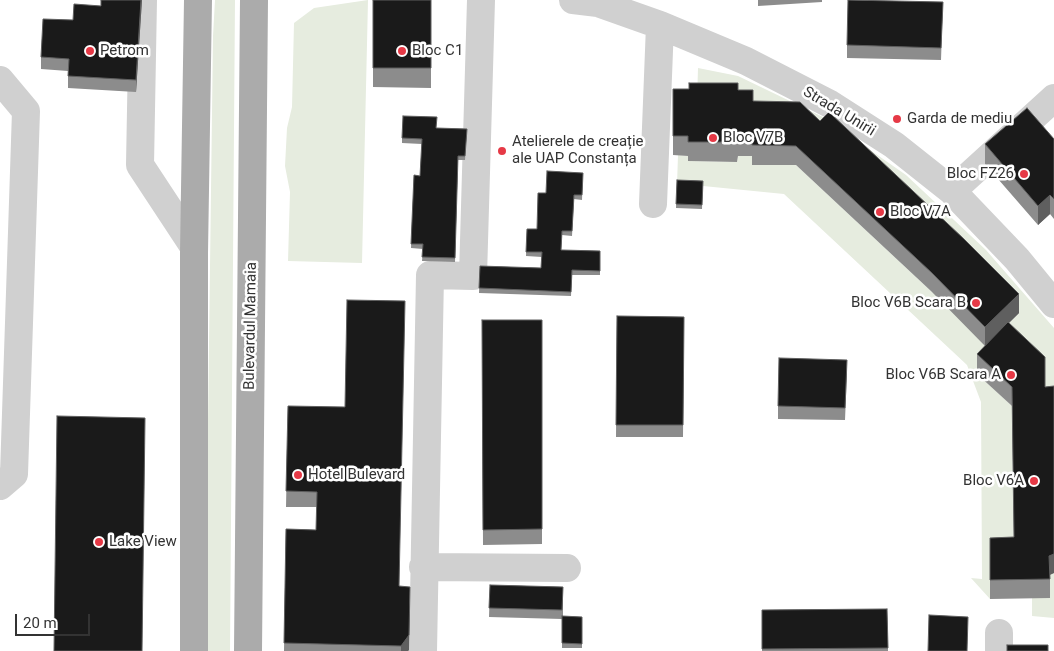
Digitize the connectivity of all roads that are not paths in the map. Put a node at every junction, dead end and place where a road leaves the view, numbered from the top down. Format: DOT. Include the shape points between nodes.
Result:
graph roads {
  1 [pos="143,0"];
  2 [pos="198,0"];
  3 [pos="254,0"];
  4 [pos="481,0"];
  5 [pos="590,1"];
  6 [pos="660,24"];
  7 [pos="0,80"];
  8 [pos="1054,98"];
  9 [pos="952,191"];
  10 [pos="653,204"];
  11 [pos="194,247"];
  12 [pos="1054,304"];
  13 [pos="0,486"];
  14 [pos="424,567"];
  15 [pos="568,568"];
  16 [pos="194,651"];
  17 [pos="248,651"];
  18 [pos="423,651"];
  1 -- 11 [label="street" via="140,165"];
  2 -- 11 [label="main road"];
  3 -- 17 [label="main road, Bulevardul Mamaia"];
  4 -- 14 [label="street" via="474,276 430,275"];
  5 -- 6 [label="street, Strada Unirii"];
  6 -- 9 [label="street, Strada Unirii" via="746,61 830,104 894,145"];
  6 -- 10 [label="street"];
  7 -- 13 [label="street" via="26,111 14,474"];
  8 -- 9 [label="street"];
  9 -- 12 [label="street, Strada Unirii" via="1017,258"];
  11 -- 16 [label="main road"];
  14 -- 15 [label="street"];
  14 -- 18 [label="street"];
}
